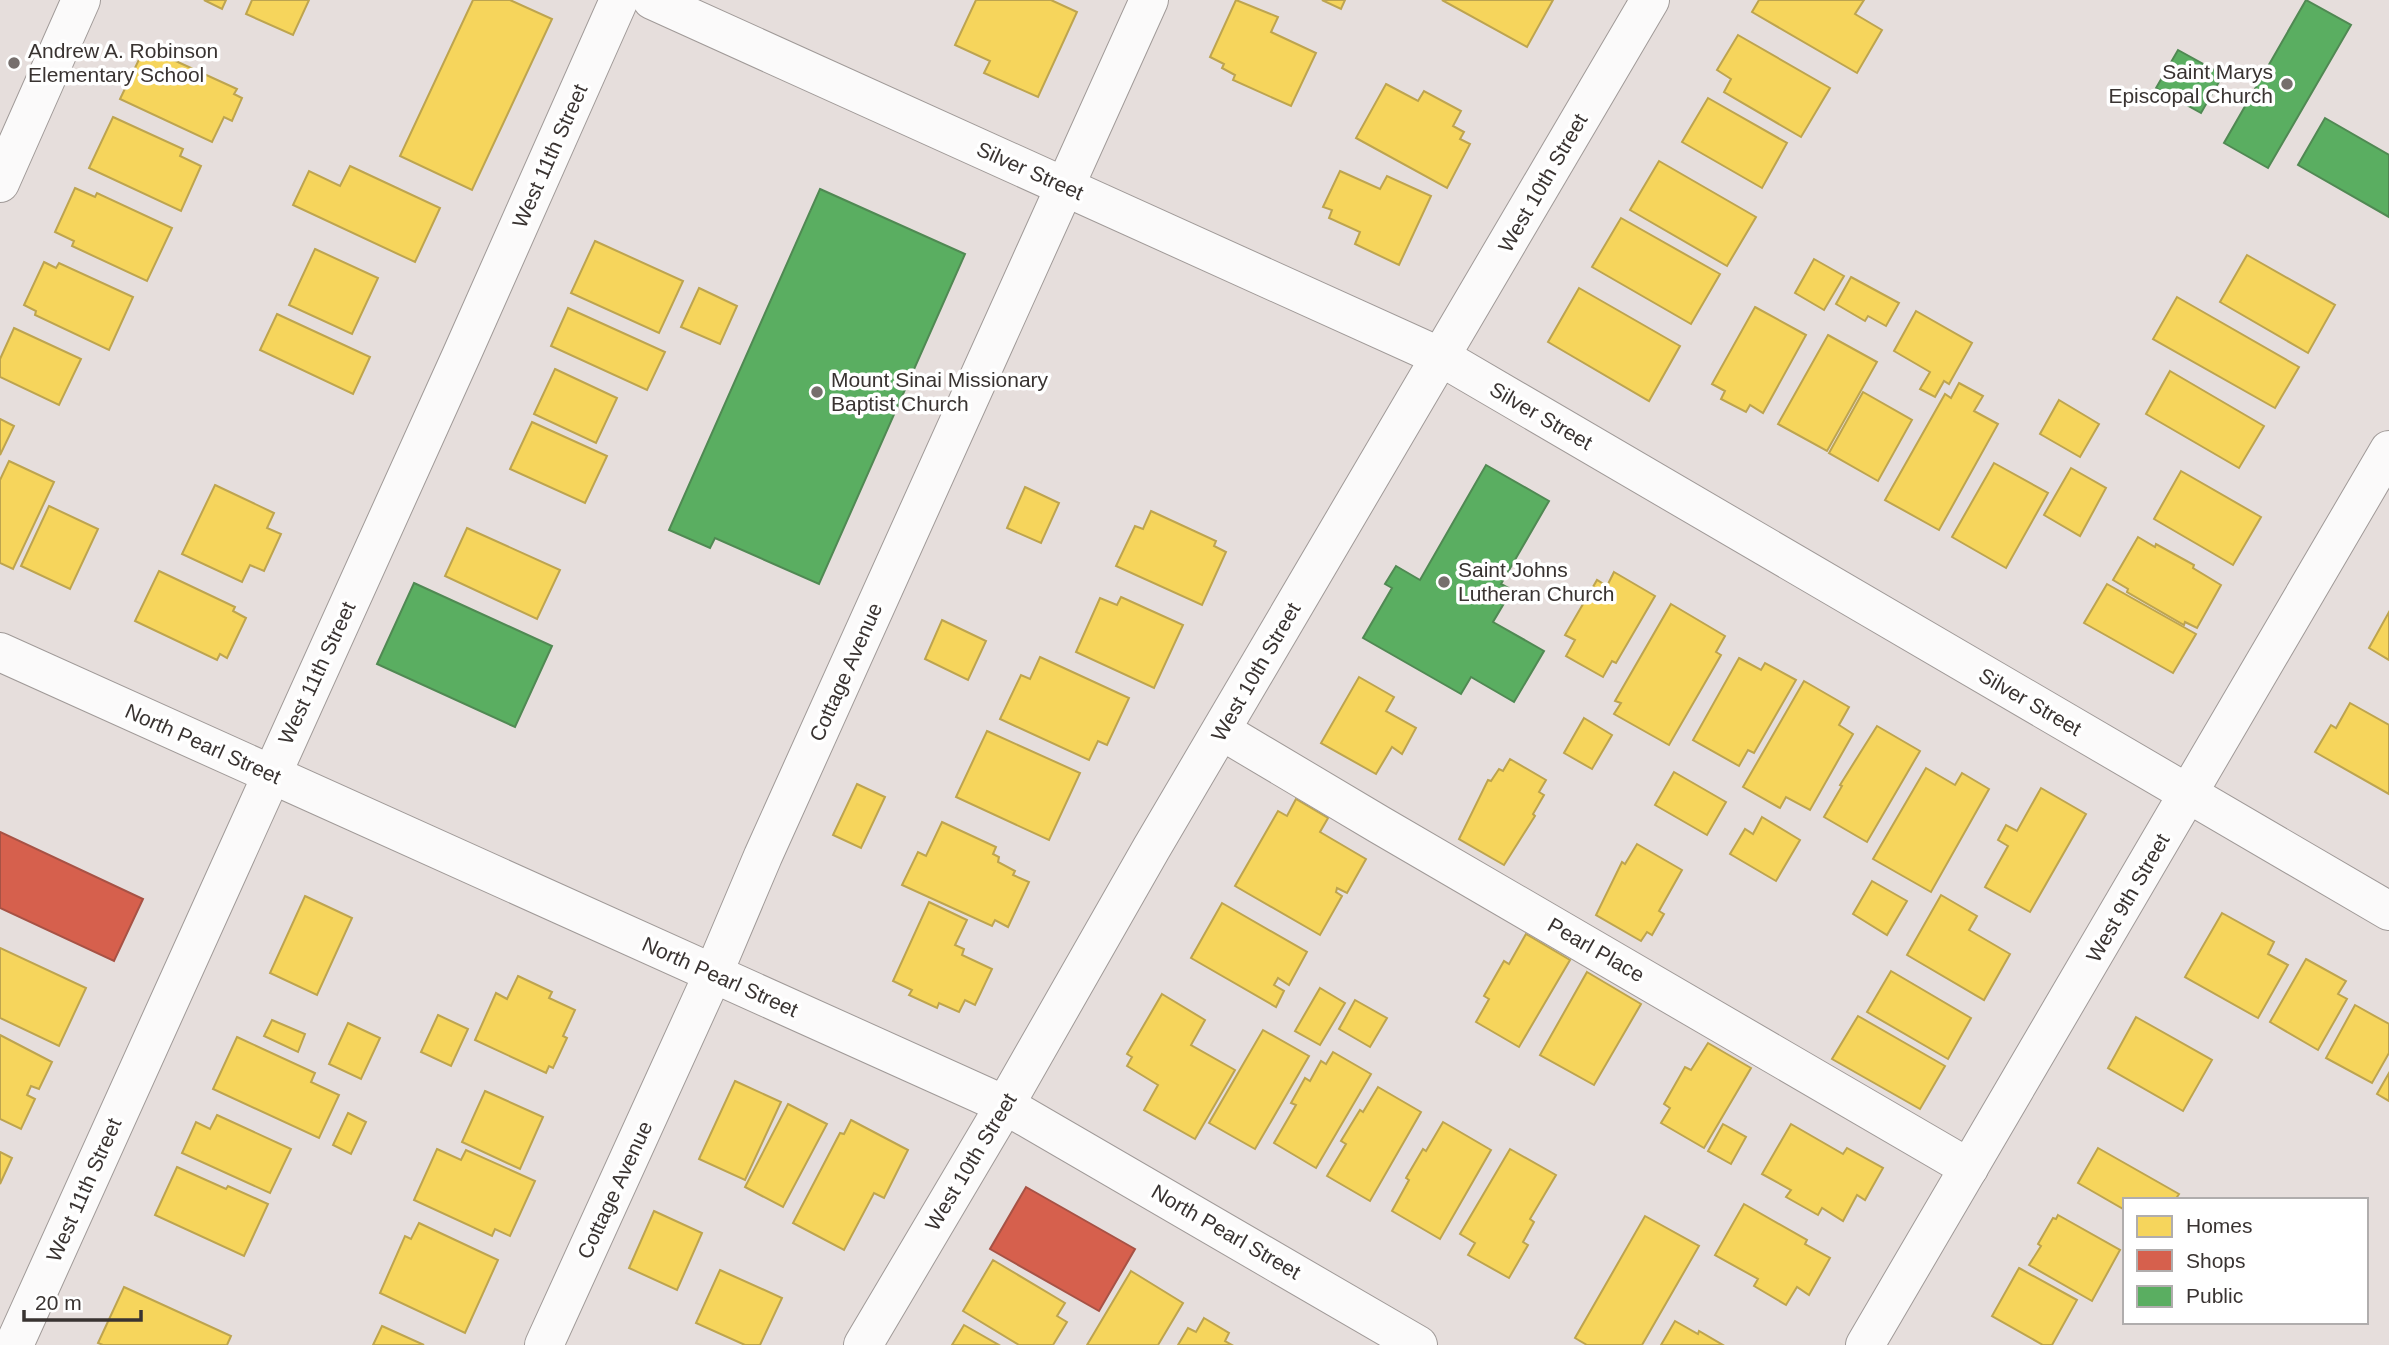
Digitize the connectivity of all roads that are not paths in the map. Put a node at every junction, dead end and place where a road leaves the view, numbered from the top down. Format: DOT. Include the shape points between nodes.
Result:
graph roads {
  1 [pos="81,0"];
  2 [pos="619,0"];
  3 [pos="652,0"];
  4 [pos="1149,0"];
  5 [pos="1650,0"];
  6 [pos="0,183"];
  7 [pos="1065,187"];
  8 [pos="1441,357"];
  9 [pos="2389,450"];
  10 [pos="0,652"];
  11 [pos="1222,731"];
  12 [pos="270,775"];
  13 [pos="2188,795"];
  14 [pos="2389,911"];
  15 [pos="713,974"];
  16 [pos="1005,1105"];
  17 [pos="1969,1168"];
  18 [pos="14,1345"];
  19 [pos="544,1345"];
  20 [pos="863,1345"];
  21 [pos="1418,1345"];
  22 [pos="1865,1345"];
  1 -- 6 [label="street"];
  2 -- 12 [label="street, West 11th Street"];
  3 -- 7 [label="street, Silver Street"];
  4 -- 7 [label="street, Cottage Avenue"];
  5 -- 8 [label="street, West 10th Street"];
  7 -- 8 [label="street, Silver Street"];
  7 -- 15 [label="street, Cottage Avenue"];
  8 -- 11 [label="street, West 10th Street"];
  8 -- 13 [label="street, Silver Street"];
  9 -- 13 [label="street, West 9th Street"];
  10 -- 12 [label="street, North Pearl Street"];
  11 -- 16 [label="street, West 10th Street"];
  11 -- 17 [label="street, Pearl Place"];
  12 -- 15 [label="street, North Pearl Street"];
  12 -- 18 [label="street, West 11th Street"];
  13 -- 14 [label="street, Silver Street"];
  13 -- 17 [label="street, West 9th Street"];
  15 -- 16 [label="street, North Pearl Street"];
  15 -- 19 [label="street, Cottage Avenue"];
  16 -- 20 [label="street, West 10th Street"];
  16 -- 21 [label="street, North Pearl Street"];
  17 -- 22 [label="street, West 9th Street"];
}
